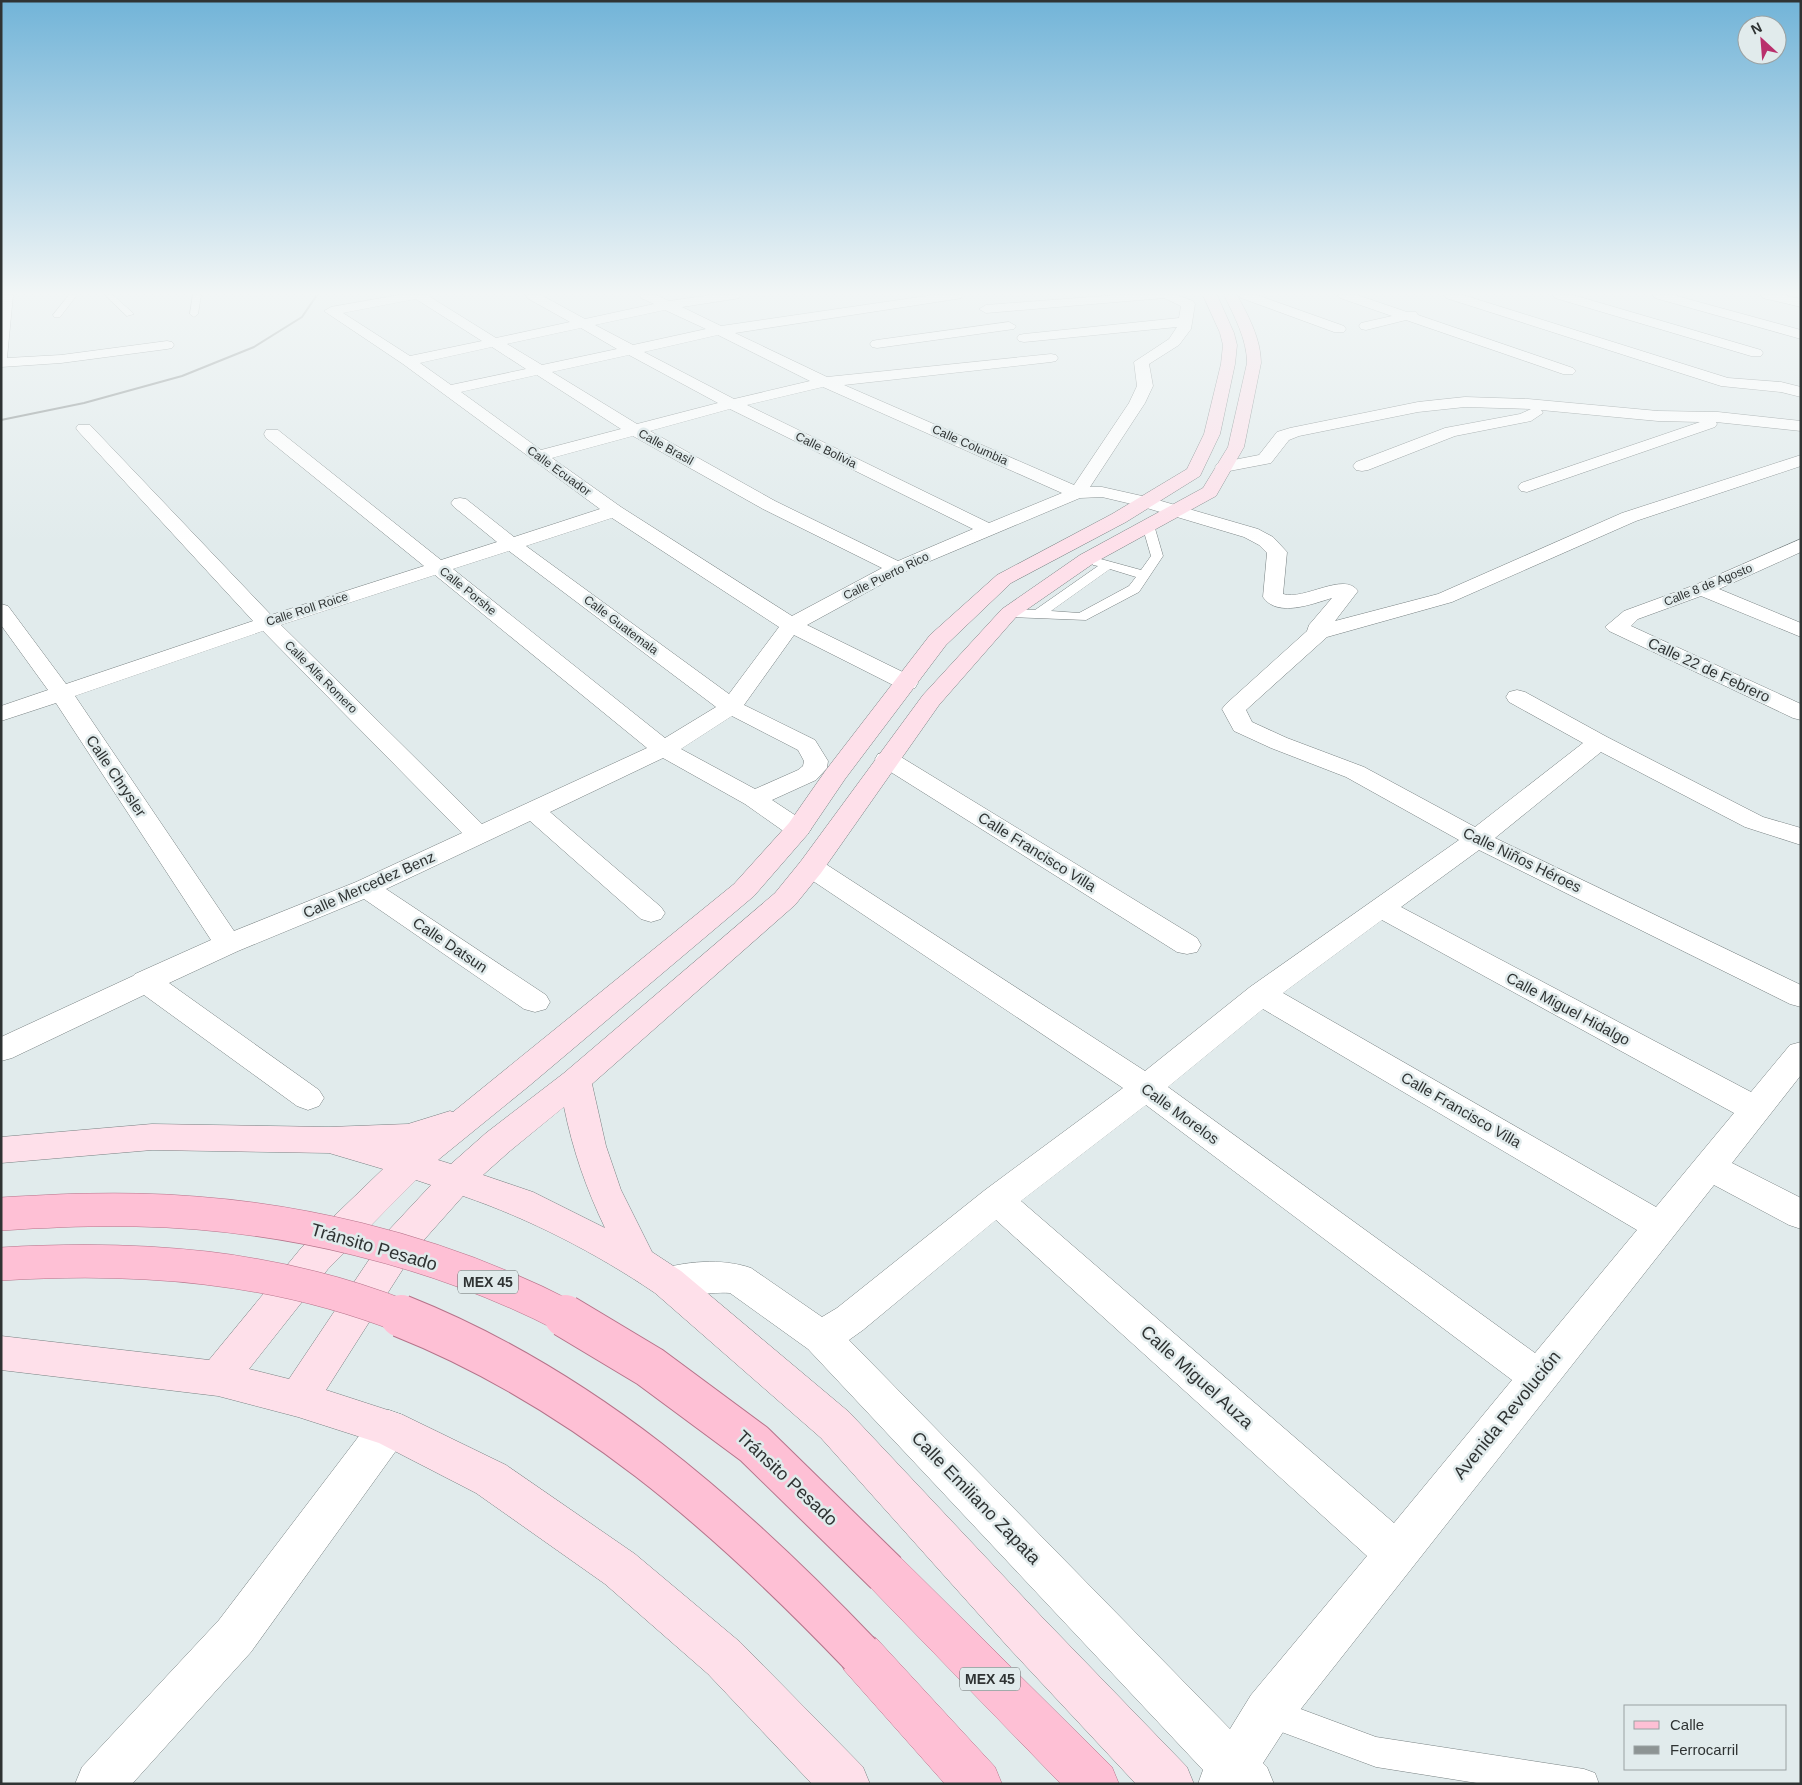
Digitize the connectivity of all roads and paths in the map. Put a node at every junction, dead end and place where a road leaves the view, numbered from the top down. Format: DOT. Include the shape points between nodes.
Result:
graph roads {
  1 [pos="433,378"];
  2 [pos="505,378"];
  3 [pos="551,378"];
  4 [pos="683,378"];
  5 [pos="817,378"];
  6 [pos="855,378"];
  7 [pos="1144,378"];
  8 [pos="1225,378"];
  9 [pos="1250,378"];
  10 [pos="1711,378"];
  11 [pos="825,382"];
  12 [pos="1726,383"];
  13 [pos="450,390"];
  14 [pos="1801,392"];
  15 [pos="732,404"];
  16 [pos="1551,406"];
  17 [pos="1733,419"];
  18 [pos="1801,426"];
  19 [pos="84,428"];
  20 [pos="635,430"];
  21 [pos="272,434"];
  22 [pos="539,456"];
  23 [pos="1801,460"];
  24 [pos="1362,466"];
  25 [pos="1224,467"];
  26 [pos="1528,487"];
  27 [pos="1077,493"];
  28 [pos="460,503"];
  29 [pos="614,511"];
  30 [pos="1174,512"];
  31 [pos="1147,514"];
  32 [pos="989,530"];
  33 [pos="510,543"];
  34 [pos="1801,546"];
  35 [pos="1780,555"];
  36 [pos="1098,562"];
  37 [pos="1801,564"];
  38 [pos="438,566"];
  39 [pos="897,568"];
  40 [pos="1144,575"];
  41 [pos="1702,589"];
  42 [pos="1,610"];
  43 [pos="1009,613"];
  44 [pos="1039,614"];
  45 [pos="267,622"];
  46 [pos="791,625"];
  47 [pos="1616,627"];
  48 [pos="1801,631"];
  49 [pos="1319,632"];
  50 [pos="907,683"];
  51 [pos="61,693"];
  52 [pos="1517,697"];
  53 [pos="731,707"];
  54 [pos="1801,713"];
  55 [pos="1,714"];
  56 [pos="1599,742"];
  57 [pos="664,749"];
  58 [pos="887,759"];
  59 [pos="825,771"];
  60 [pos="754,799"];
  61 [pos="533,810"];
  62 [pos="798,829"];
  63 [pos="479,836"];
  64 [pos="1801,837"];
  65 [pos="1477,839"];
  66 [pos="811,867"];
  67 [pos="366,888"];
  68 [pos="1381,908"];
  69 [pos="651,913"];
  70 [pos="228,944"];
  71 [pos="1187,945"];
  72 [pos="145,981"];
  73 [pos="1261,994"];
  74 [pos="1801,997"];
  75 [pos="535,1002"];
  76 [pos="1,1050"];
  77 [pos="1801,1053"];
  78 [pos="518,1078"];
  79 [pos="575,1082"];
  80 [pos="1146,1088"];
  81 [pos="308,1098"];
  82 [pos="1755,1109"];
  83 [pos="328,1140"];
  84 [pos="1,1150"];
  85 [pos="410,1164"];
  86 [pos="1708,1166"];
  87 [pos="455,1180"];
  88 [pos="997,1200"];
  89 [pos="1,1214"];
  90 [pos="1801,1215"];
  91 [pos="1660,1226"];
  92 [pos="1,1264"];
  93 [pos="653,1273"];
  94 [pos="822,1337"];
  95 [pos="1,1353"];
  96 [pos="1538,1377"];
  97 [pos="218,1379"];
  98 [pos="298,1398"];
  99 [pos="389,1428"];
  100 [pos="1396,1553"];
  101 [pos="1268,1712"];
  102 [pos="1235,1778"];
  103 [pos="100,1784"];
  104 [pos="846,1784"];
  105 [pos="978,1784"];
  106 [pos="1094,1784"];
  107 [pos="1170,1784"];
  108 [pos="1584,1784"];
  1 -- 13 [label="street, Calle Ecuador"];
  2 -- 13 [label="street"];
  3 -- 20 [label="street, Calle Brasil"];
  4 -- 15 [label="street, Calle Bolivia"];
  5 -- 11 [label="street, Calle Columbia"];
  6 -- 11 [label="street"];
  7 -- 27 [label="street" via="1145,386 1137,403"];
  8 -- 31 [label="main road" via="1212,434 1194,472"];
  9 -- 25 [label="main road" via="1236,447"];
  10 -- 12 [label="street"];
  11 -- 15 [label="street"];
  11 -- 27 [label="street, Calle Columbia"];
  12 -- 14 [label="street" via="1781,387"];
  12 -- 17 [label="street" via="1743,402 1744,414"];
  13 -- 22 [label="street, Calle Ecuador"];
  15 -- 20 [label="street"];
  15 -- 32 [label="street, Calle Bolivia"];
  16 -- 17 [label="street"];
  16 -- 24 [label="street" via="1524,418 1451,432"];
  16 -- 25 [label="street" via="1465,402 1418,407 1283,436 1265,459"];
  17 -- 18 [label="street"];
  17 -- 26 [label="street" via="1706,424"];
  19 -- 45 [label="street, Calle Alfa Romero"];
  20 -- 22 [label="street"];
  20 -- 39 [label="street, Calle Brasil" via="768,505"];
  21 -- 38 [label="street, Calle Porshe"];
  22 -- 29 [label="street, Calle Ecuador"];
  23 -- 49 [label="street" via="1629,517 1446,598"];
  25 -- 30 [label="main road" via="1210,492"];
  27 -- 31 [label="street" via="1096,491"];
  27 -- 32 [label="street, Calle Puerto Rico"];
  28 -- 33 [label="street, Calle Guatemala"];
  29 -- 33 [label="street, Calle Roll Roice"];
  29 -- 46 [label="street, Calle Ecuador"];
  30 -- 31 [label="main road"];
  30 -- 49 [label="street" via="1251,533 1266,542 1277,552 1273,597 1278,601 1290,602 1347,590 1316,630"];
  31 -- 36 [label="main road"];
  31 -- 40 [label="lane" via="1157,556"];
  31 -- 50 [label="main road" via="1004,579 938,640"];
  32 -- 39 [label="street, Calle Puerto Rico"];
  33 -- 38 [label="street, Calle Roll Roice"];
  33 -- 53 [label="street, Calle Guatemala"];
  34 -- 35 [label="street, Calle 8 de Agosto"];
  35 -- 37 [label="street"];
  35 -- 41 [label="street, Calle 8 de Agosto"];
  36 -- 40 [label="lane"];
  36 -- 43 [label="main road"];
  36 -- 44 [label="lane"];
  38 -- 45 [label="street, Calle Roll Roice"];
  38 -- 57 [label="street, Calle Porshe"];
  39 -- 46 [label="street, Calle Puerto Rico"];
  40 -- 44 [label="lane" via="1134,589 1081,617"];
  41 -- 47 [label="street, Calle 8 de Agosto" via="1631,615"];
  41 -- 48 [label="street"];
  42 -- 51 [label="street, Calle Chrysler"];
  43 -- 44 [label="lane"];
  43 -- 58 [label="main road" via="931,700"];
  45 -- 51 [label="street, Calle Roll Roice"];
  45 -- 63 [label="street, Calle Alfa Romero"];
  46 -- 50 [label="street, Calle Ecuador"];
  46 -- 53 [label="street, Calle Puerto Rico"];
  47 -- 54 [label="street, Calle 22 de Febrero"];
  49 -- 65 [label="street, Calle Niños Héroes" via="1234,709 1242,726 1355,772"];
  50 -- 59 [label="main road"];
  51 -- 55 [label="street, Calle Roll Roice"];
  51 -- 70 [label="street, Calle Chrysler"];
  52 -- 56 [label="street"];
  53 -- 57 [label="street, Calle Mercedez Benz"];
  53 -- 59 [label="street, Calle Guatemala" via="807,745"];
  56 -- 64 [label="street" via="1754,822"];
  56 -- 65 [label="street"];
  57 -- 60 [label="street, Calle Porshe"];
  57 -- 61 [label="street, Calle Mercedez Benz"];
  58 -- 66 [label="main road"];
  58 -- 71 [label="street, Calle Francisco Villa"];
  59 -- 60 [label="street" via="807,775"];
  59 -- 62 [label="main road"];
  60 -- 62 [label="street, Calle Porshe"];
  61 -- 63 [label="street, Calle Mercedez Benz"];
  61 -- 69 [label="street"];
  62 -- 78 [label="main road" via="744,890"];
  63 -- 67 [label="street, Calle Mercedez Benz"];
  65 -- 68 [label="street"];
  65 -- 74 [label="street, Calle Niños Héroes"];
  66 -- 79 [label="main road" via="785,898"];
  66 -- 80 [label="street, Calle Morelos"];
  67 -- 70 [label="street, Calle Mercedez Benz"];
  67 -- 75 [label="street, Calle Datsun"];
  68 -- 73 [label="street"];
  68 -- 82 [label="street, Calle Miguel Hidalgo"];
  70 -- 72 [label="street, Calle Mercedez Benz"];
  72 -- 76 [label="street, Calle Mercedez Benz"];
  72 -- 81 [label="street"];
  73 -- 80 [label="street"];
  73 -- 91 [label="street, Calle Francisco Villa"];
  77 -- 82 [label="street, Avenida Revolución"];
  78 -- 83 [label="main road" via="459,1120 409,1137"];
  78 -- 85 [label="main road"];
  79 -- 87 [label="main road"];
  79 -- 93 [label="main road" via="589,1146 601,1182"];
  80 -- 88 [label="street"];
  80 -- 96 [label="street, Calle Morelos"];
  82 -- 86 [label="street, Avenida Revolución"];
  83 -- 84 [label="main road" via="152,1137"];
  83 -- 85 [label="main road"];
  85 -- 87 [label="main road"];
  85 -- 97 [label="main road" via="315,1258"];
  86 -- 90 [label="street"];
  86 -- 91 [label="street, Avenida Revolución"];
  87 -- 93 [label="main road" via="521,1202"];
  87 -- 98 [label="main road" via="402,1240"];
  88 -- 94 [label="street" via="850,1319"];
  88 -- 100 [label="street, Calle Miguel Auza"];
  89 -- 106 [label="main road, Tránsito Pesado / MEX 45, bridge" via="132,1208 283,1223 376,1245 538,1303 663,1375 756,1445"];
  91 -- 96 [label="street, Avenida Revolución"];
  92 -- 105 [label="main road, bridge" via="92,1260 164,1262 282,1280 379,1309 497,1359 556,1393 613,1433 708,1508 782,1574"];
  93 -- 94 [label="street, Calle Emiliano Zapata" via="738,1279"];
  93 -- 107 [label="main road" via="835,1425"];
  94 -- 102 [label="street, Calle Emiliano Zapata"];
  95 -- 97 [label="main road"];
  96 -- 100 [label="street, Avenida Revolución"];
  97 -- 98 [label="main road"];
  98 -- 99 [label="main road"];
  99 -- 103 [label="street" via="235,1636"];
  99 -- 104 [label="main road" via="491,1479 620,1570 724,1658"];
  100 -- 101 [label="street, Avenida Revolución"];
  101 -- 102 [label="street, Avenida Revolución"];
  101 -- 108 [label="lane" via="1376,1752"];
}
